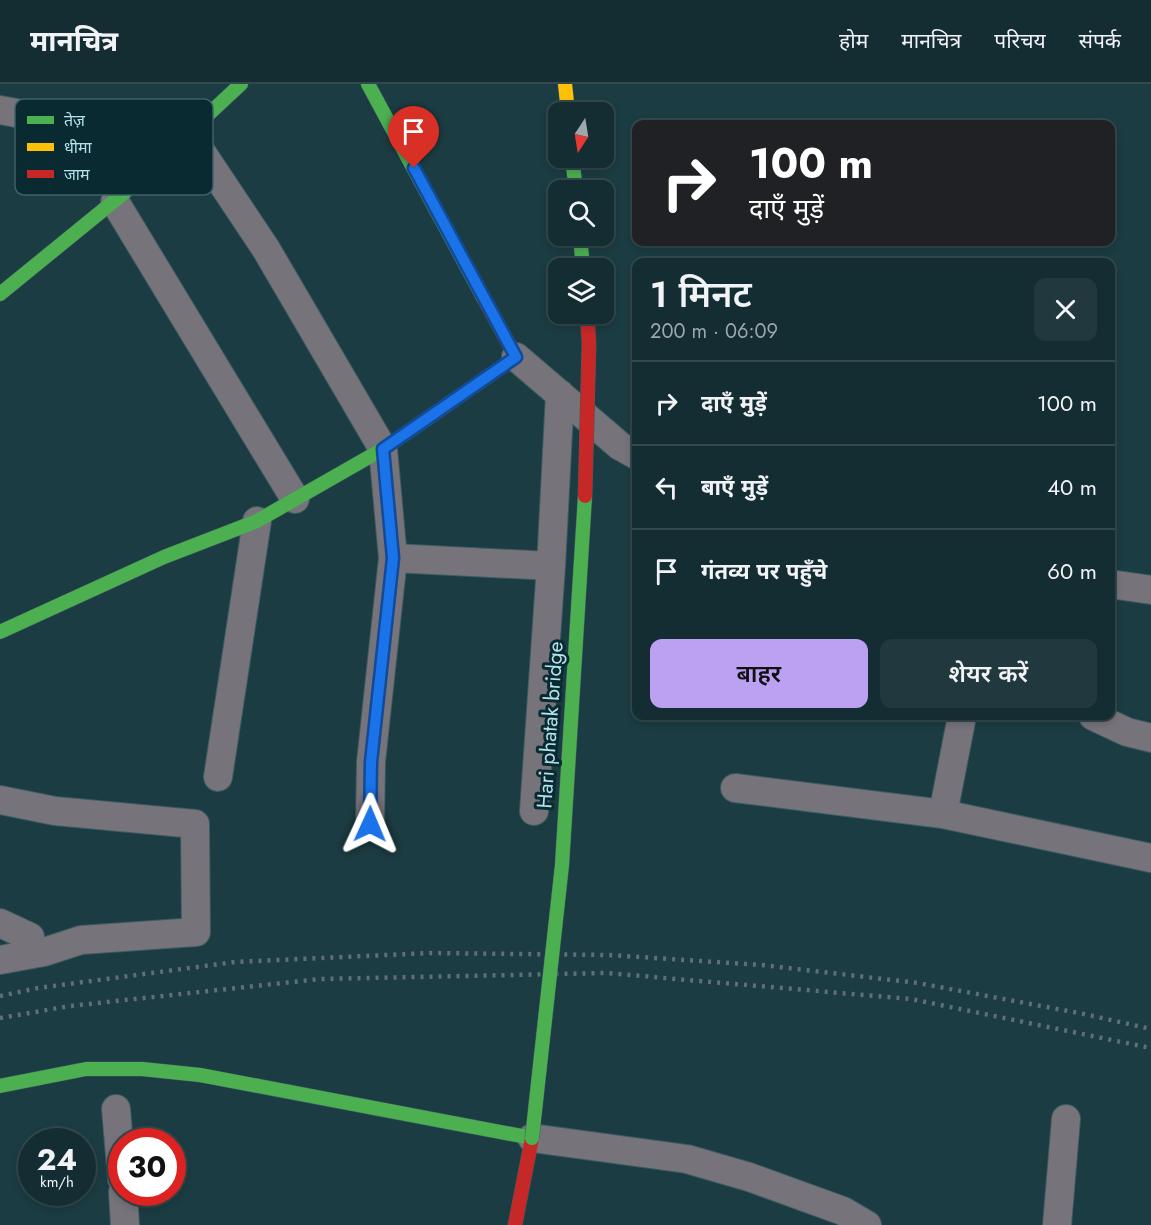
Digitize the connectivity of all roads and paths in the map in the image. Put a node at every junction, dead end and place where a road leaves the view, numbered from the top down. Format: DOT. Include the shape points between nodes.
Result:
graph roads {
  1 [pos="241,84"];
  2 [pos="368,84"];
  3 [pos="565,84"];
  4 [pos="567,102"];
  5 [pos="0,110"];
  6 [pos="213,112"];
  7 [pos="15,113"];
  8 [pos="213,170"];
  9 [pos="123,195"];
  10 [pos="115,202"];
  11 [pos="0,294"];
  12 [pos="588,324"];
  13 [pos="516,357"];
  14 [pos="560,394"];
  15 [pos="383,449"];
  16 [pos="632,453"];
  17 [pos="295,499"];
  18 [pos="257,521"];
  19 [pos="393,558"];
  20 [pos="551,566"];
  21 [pos="1115,585"];
  22 [pos="1151,590"];
  23 [pos="0,632"];
  24 [pos="962,720"];
  25 [pos="1102,720"];
  26 [pos="1151,738"];
  27 [pos="218,777"];
  28 [pos="735,788"];
  29 [pos="0,800"];
  30 [pos="534,811"];
  31 [pos="943,814"];
  32 [pos="370,824"];
  33 [pos="1151,858"];
  34 [pos="0,923"];
  35 [pos="30,937"];
  36 [pos="0,960"];
  37 [pos="0,1086"];
  38 [pos="116,1109"];
  39 [pos="1066,1119"];
  40 [pos="118,1128"];
  41 [pos="532,1138"];
  42 [pos="124,1206"];
  43 [pos="125,1225"];
  44 [pos="515,1225"];
  45 [pos="867,1225"];
  46 [pos="1057,1225"];
  1 -- 6 [label="main road"];
  2 -- 13 [label="main road"];
  3 -- 4 [label="main road"];
  5 -- 7 [label="street"];
  8 -- 15 [label="street" via="266,249"];
  9 -- 10 [label="main road"];
  10 -- 11 [label="main road"];
  10 -- 17 [label="street"];
  12 -- 41 [label="main road, Hari phatak bridge, bridge" via="585,507 562,864"];
  13 -- 14 [label="street"];
  13 -- 15 [label="main road"];
  14 -- 16 [label="street"];
  14 -- 20 [label="street"];
  15 -- 17 [label="main road"];
  15 -- 19 [label="street"];
  17 -- 18 [label="main road"];
  18 -- 23 [label="main road" via="164,557"];
  18 -- 27 [label="street"];
  19 -- 20 [label="street"];
  19 -- 32 [label="street" via="371,762"];
  20 -- 30 [label="street"];
  21 -- 22 [label="street"];
  24 -- 31 [label="street"];
  25 -- 26 [label="street"];
  28 -- 31 [label="street"];
  29 -- 36 [label="street" via="55,811 195,824 196,932 81,940"];
  31 -- 33 [label="street"];
  34 -- 35 [label="street"];
  37 -- 41 [label="main road" via="86,1069 142,1069 200,1075"];
  38 -- 40 [label="street"];
  39 -- 46 [label="street"];
  41 -- 44 [label="main road, Hari phatak bridge"];
  41 -- 45 [label="street" via="687,1159 843,1211"];
  42 -- 43 [label="street"];
}
